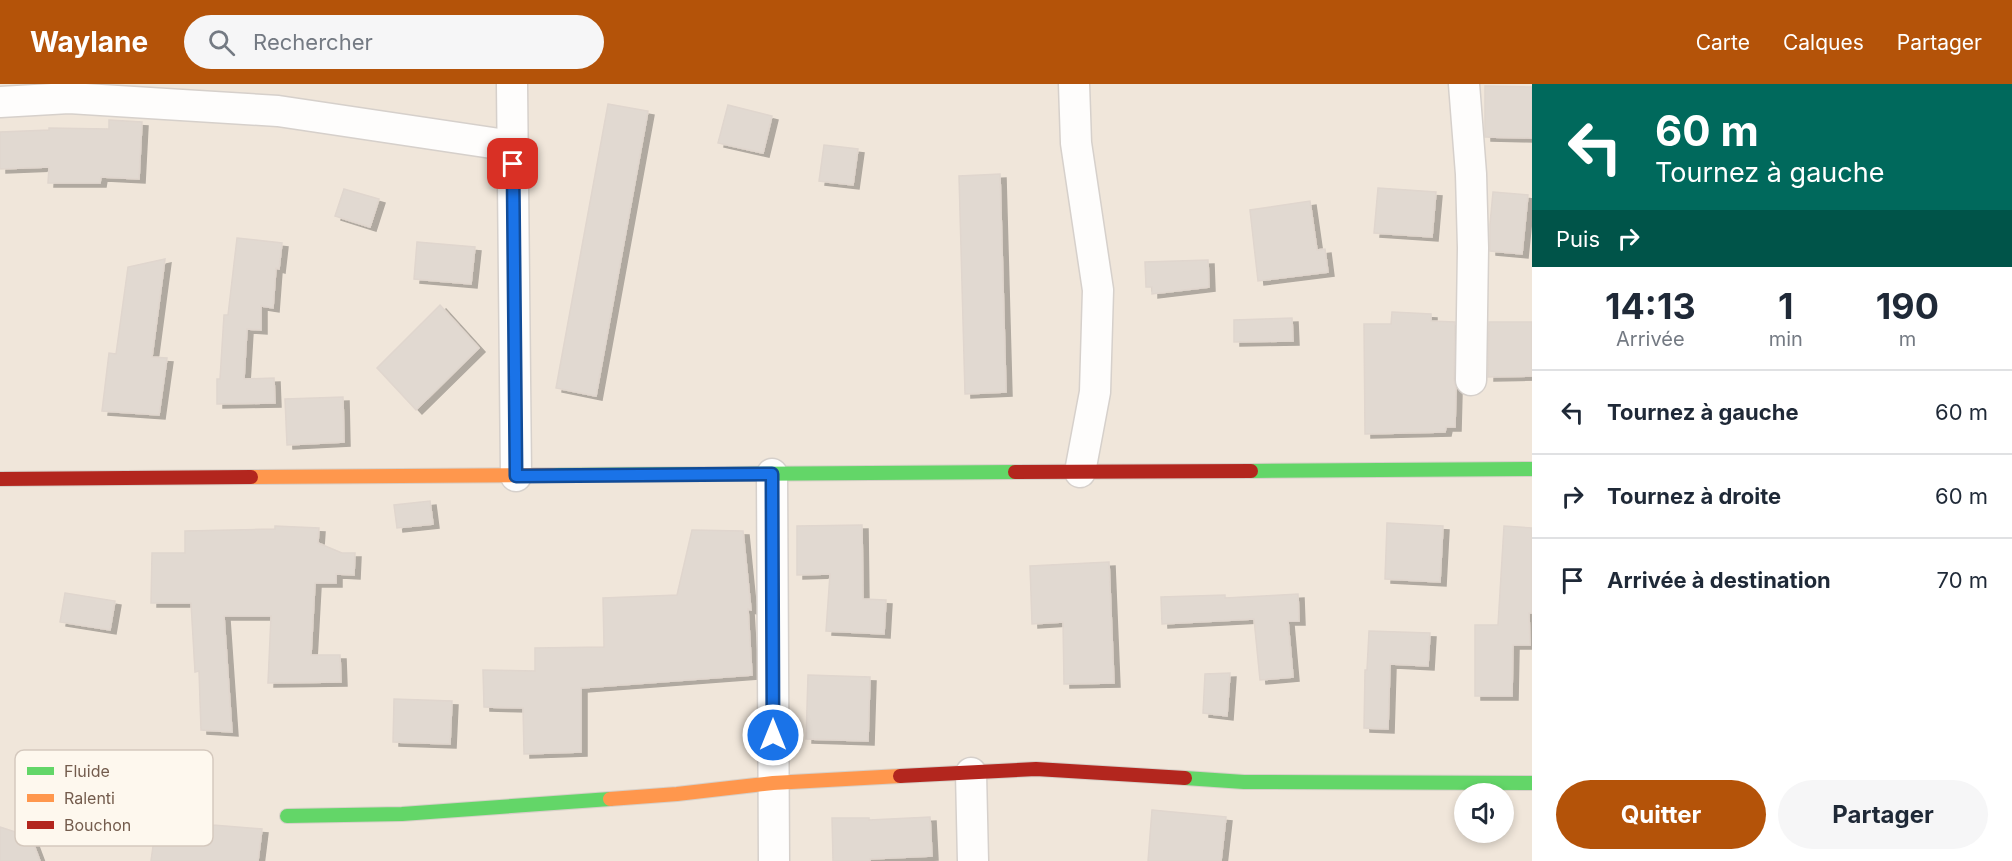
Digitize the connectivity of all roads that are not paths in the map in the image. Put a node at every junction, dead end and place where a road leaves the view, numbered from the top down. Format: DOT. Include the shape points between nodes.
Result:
graph roads {
  1 [pos="512,84"];
  2 [pos="1074,84"];
  3 [pos="1464,84"];
  4 [pos="0,102"];
  5 [pos="512,146"];
  6 [pos="1471,380"];
  7 [pos="1532,470"];
  8 [pos="1080,472"];
  9 [pos="772,474"];
  10 [pos="516,476"];
  11 [pos="0,479"];
  12 [pos="971,773"];
  13 [pos="773,783"];
  14 [pos="1532,783"];
  15 [pos="287,816"];
  16 [pos="774,861"];
  17 [pos="973,861"];
  1 -- 5 [label="street"];
  2 -- 8 [label="street" via="1076,143 1098,290 1095,392"];
  3 -- 6 [label="street" via="1473,248"];
  4 -- 5 [label="street" via="69,98 278,111"];
  5 -- 10 [label="street"];
  7 -- 8 [label="street"];
  8 -- 9 [label="street"];
  9 -- 10 [label="street"];
  9 -- 13 [label="street"];
  10 -- 11 [label="street"];
  12 -- 13 [label="street"];
  12 -- 14 [label="street" via="1036,769 1244,782"];
  12 -- 17 [label="street"];
  13 -- 15 [label="street" via="402,814"];
  13 -- 16 [label="street"];
}
